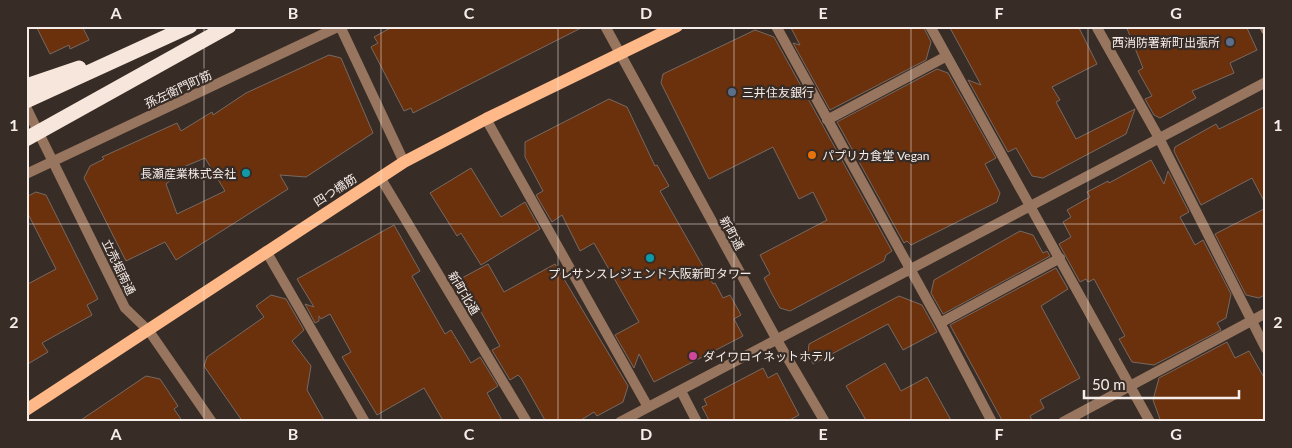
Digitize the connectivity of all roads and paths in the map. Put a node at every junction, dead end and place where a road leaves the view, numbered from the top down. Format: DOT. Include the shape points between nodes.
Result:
graph roads {
  1 [pos="190,26"];
  2 [pos="229,26"];
  3 [pos="340,26"];
  4 [pos="605,26"];
  5 [pos="677,26"];
  6 [pos="776,26"];
  7 [pos="930,26"];
  8 [pos="1096,26"];
  9 [pos="1264,26"];
  10 [pos="1266,30"];
  11 [pos="167,36"];
  12 [pos="620,54"];
  13 [pos="945,57"];
  14 [pos="1266,82"];
  15 [pos="26,86"];
  16 [pos="26,101"];
  17 [pos="26,107"];
  18 [pos="486,119"];
  19 [pos="827,120"];
  20 [pos="1159,138"];
  21 [pos="26,139"];
  22 [pos="53,162"];
  23 [pos="404,162"];
  24 [pos="26,174"];
  25 [pos="380,177"];
  26 [pos="1030,204"];
  27 [pos="266,252"];
  28 [pos="1060,258"];
  29 [pos="908,270"];
  30 [pos="1266,313"];
  31 [pos="1251,321"];
  32 [pos="940,323"];
  33 [pos="149,331"];
  34 [pos="777,340"];
  35 [pos="1266,349"];
  36 [pos="1131,386"];
  37 [pos="681,392"];
  38 [pos="648,407"];
  39 [pos="26,410"];
  40 [pos="212,422"];
  41 [pos="365,422"];
  42 [pos="527,422"];
  43 [pos="620,422"];
  44 [pos="698,422"];
  45 [pos="825,422"];
  46 [pos="992,422"];
  47 [pos="1064,422"];
  48 [pos="1150,422"];
  1 -- 11 [label="highway"];
  2 -- 21 [label="highway"];
  3 -- 22 [label="street, 孫左衛門町筋"];
  3 -- 23 [label="street"];
  4 -- 12 [label="street, 新町通"];
  5 -- 12 [label="main road, 四つ橋筋"];
  6 -- 19 [label="street"];
  7 -- 13 [label="street"];
  8 -- 20 [label="street"];
  9 -- 10 [label="street"];
  11 -- 15 [label="highway"];
  11 -- 16 [label="highway"];
  12 -- 18 [label="main road, 四つ橋筋"];
  12 -- 34 [label="street, 新町通"];
  13 -- 19 [label="street"];
  13 -- 26 [label="street"];
  14 -- 20 [label="street"];
  17 -- 22 [label="street, 立売堀南通"];
  18 -- 23 [label="main road, 四つ橋筋"];
  18 -- 38 [label="street"];
  19 -- 29 [label="street"];
  20 -- 26 [label="street"];
  20 -- 31 [label="street"];
  22 -- 24 [label="street, 孫左衛門町筋"];
  22 -- 33 [label="street, 立売堀南通" via="125,308"];
  23 -- 25 [label="main road, 四つ橋筋"];
  25 -- 27 [label="main road, 四つ橋筋"];
  25 -- 42 [label="street, 新町北通"];
  26 -- 28 [label="street"];
  26 -- 29 [label="street"];
  27 -- 33 [label="main road, 四つ橋筋"];
  27 -- 41 [label="street"];
  28 -- 32 [label="street"];
  28 -- 36 [label="street"];
  29 -- 32 [label="street"];
  29 -- 34 [label="street"];
  30 -- 31 [label="street"];
  31 -- 35 [label="street"];
  31 -- 36 [label="street"];
  32 -- 46 [label="street"];
  33 -- 39 [label="main road, 四つ橋筋"];
  33 -- 40 [label="street, 立売堀南通"];
  34 -- 37 [label="street"];
  34 -- 45 [label="street, 新町通"];
  36 -- 47 [label="street"];
  36 -- 48 [label="street"];
  37 -- 38 [label="street"];
  37 -- 44 [label="street"];
  38 -- 43 [label="street"];
}
